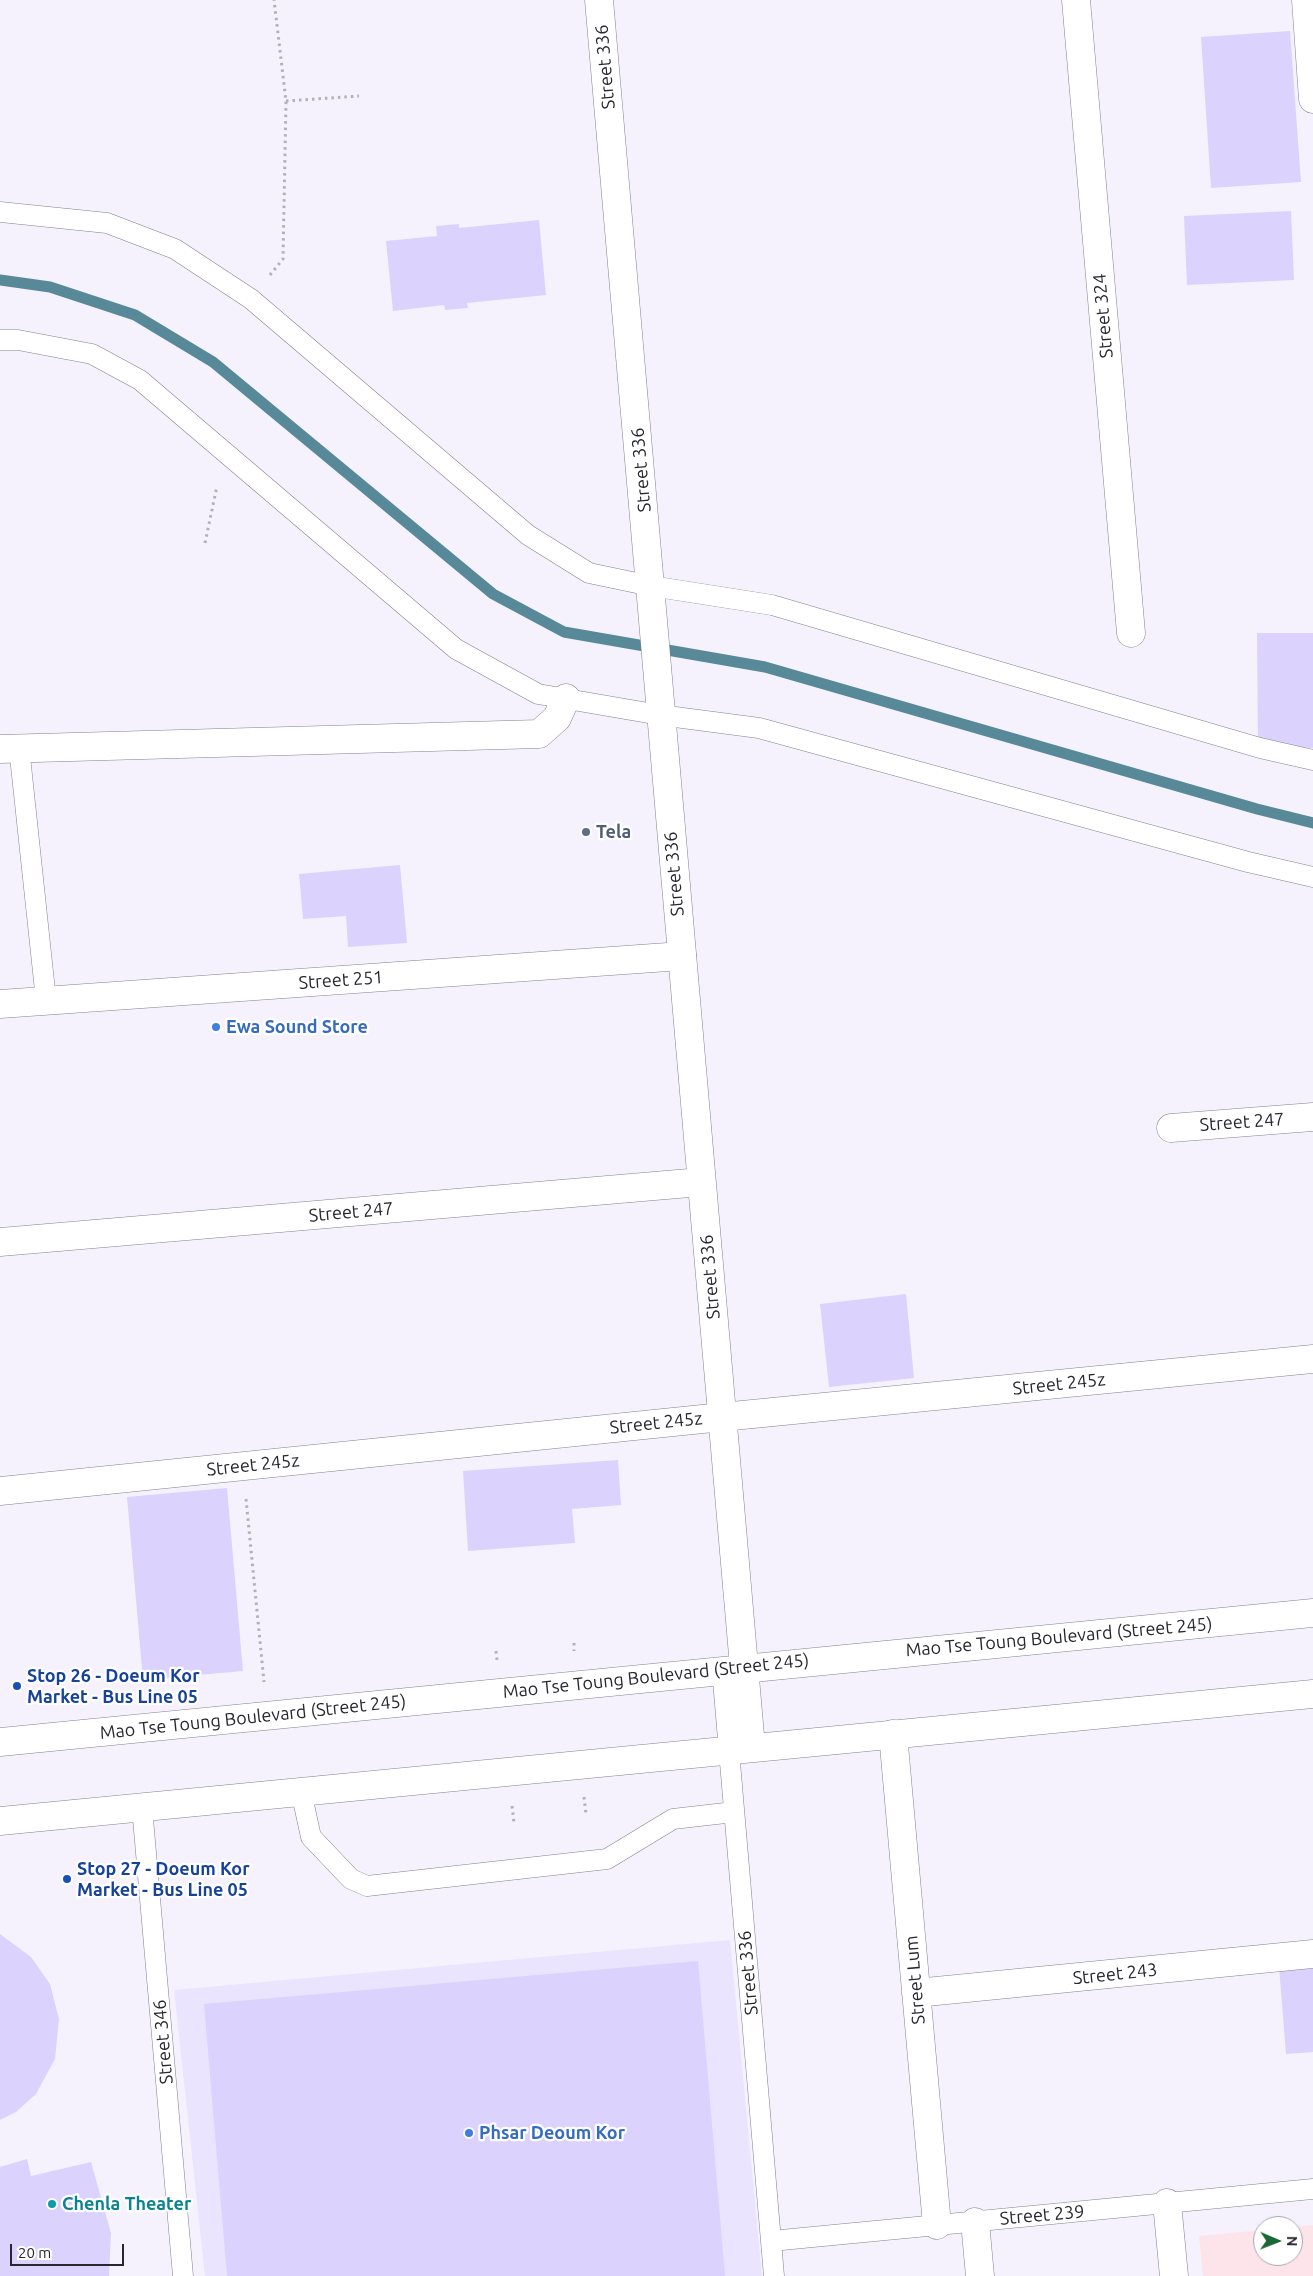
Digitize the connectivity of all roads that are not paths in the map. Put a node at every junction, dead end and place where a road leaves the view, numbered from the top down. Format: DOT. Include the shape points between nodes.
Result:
graph roads {
  1 [pos="599,0"];
  2 [pos="1076,0"];
  3 [pos="1306,0"];
  4 [pos="1313,99"];
  5 [pos="0,212"];
  6 [pos="0,340"];
  7 [pos="652,597"];
  8 [pos="1131,633"];
  9 [pos="566,698"];
  10 [pos="660,707"];
  11 [pos="9,748"];
  12 [pos="1313,760"];
  13 [pos="1313,877"];
  14 [pos="682,956"];
  15 [pos="46,1000"];
  16 [pos="0,1004"];
  17 [pos="1313,1116"];
  18 [pos="1171,1128"];
  19 [pos="702,1182"];
  20 [pos="0,1242"];
  21 [pos="1313,1359"];
  22 [pos="722,1416"];
  23 [pos="0,1491"];
  24 [pos="1313,1613"];
  25 [pos="733,1668"];
  26 [pos="1313,1694"];
  27 [pos="893,1734"];
  28 [pos="0,1742"];
  29 [pos="740,1748"];
  30 [pos="301,1791"];
  31 [pos="142,1807"];
  32 [pos="734,1812"];
  33 [pos="0,1821"];
  34 [pos="1313,1954"];
  35 [pos="916,1993"];
  36 [pos="1313,2190"];
  37 [pos="1166,2204"];
  38 [pos="975,2222"];
  39 [pos="937,2226"];
  40 [pos="771,2241"];
  41 [pos="183,2276"];
  42 [pos="774,2276"];
  43 [pos="980,2276"];
  44 [pos="1174,2276"];
  1 -- 7 [label="street, Street 336"];
  2 -- 8 [label="street, Street 324"];
  3 -- 4 [label="street"];
  5 -- 7 [label="lane" via="107,223 175,249 251,299 528,535 588,573"];
  6 -- 9 [label="lane" via="18,340 92,354 140,380 456,649 538,694"];
  7 -- 10 [label="street, Street 336"];
  7 -- 12 [label="lane" via="772,606 1260,748"];
  9 -- 10 [label="lane"];
  9 -- 11 [label="street" via="556,718 539,734"];
  10 -- 13 [label="lane" via="759,728"];
  10 -- 14 [label="street, Street 336"];
  11 -- 15 [label="lane"];
  14 -- 15 [label="street, Street 251"];
  14 -- 19 [label="street, Street 336"];
  15 -- 16 [label="street, Street 251"];
  17 -- 18 [label="street, Street 247"];
  19 -- 20 [label="street, Street 247"];
  19 -- 22 [label="street, Street 336"];
  21 -- 22 [label="street, Street 245z"];
  22 -- 23 [label="street, Street 245z"];
  22 -- 25 [label="street, Street 336"];
  24 -- 25 [label="street, Mao Tse Toung Boulevard (Street 245)"];
  25 -- 28 [label="street, Mao Tse Toung Boulevard (Street 245)"];
  25 -- 29 [label="street, Street 336"];
  26 -- 27 [label="street"];
  27 -- 29 [label="street"];
  27 -- 35 [label="street, Street Lum"];
  29 -- 30 [label="street"];
  29 -- 32 [label="lane, Street 336"];
  30 -- 31 [label="street"];
  30 -- 32 [label="lane" via="311,1837 351,1879 368,1886 607,1858 673,1819"];
  31 -- 33 [label="street"];
  31 -- 41 [label="lane, Street 346"];
  32 -- 40 [label="lane, Street 336"];
  34 -- 35 [label="street, Street 243"];
  35 -- 39 [label="street, Street Lum"];
  36 -- 37 [label="lane, Street 239"];
  37 -- 38 [label="lane, Street 239"];
  37 -- 44 [label="street"];
  38 -- 39 [label="lane, Street 239"];
  38 -- 43 [label="street"];
  39 -- 40 [label="lane, Street 239"];
  40 -- 42 [label="lane, Street 336"];
}
